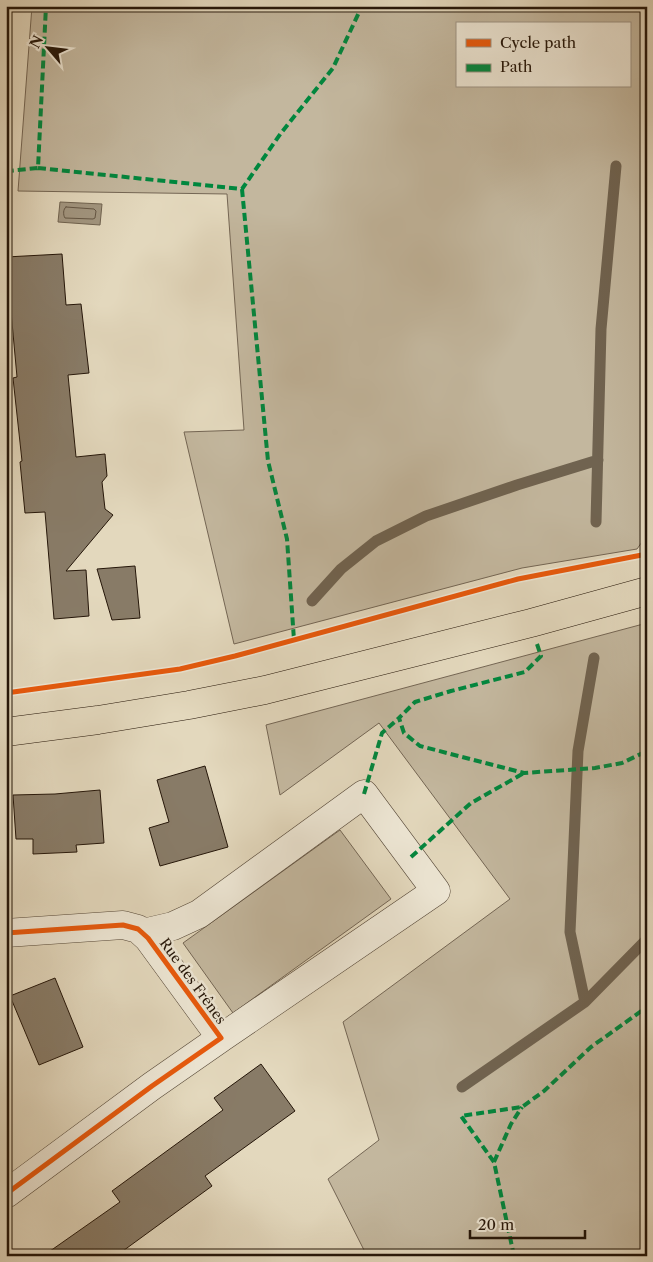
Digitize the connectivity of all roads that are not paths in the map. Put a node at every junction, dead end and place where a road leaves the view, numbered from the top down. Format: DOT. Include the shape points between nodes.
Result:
graph roads {
  1 [pos="647,591"];
  2 [pos="6,732"];
  3 [pos="6,933"];
  4 [pos="143,933"];
  5 [pos="221,1038"];
  6 [pos="6,1194"];
  1 -- 2 [label="main road" via="265,690 116,717"];
  3 -- 4 [label="street, Rue des Frênes" via="123,925"];
  4 -- 5 [label="street, Rue des Frênes"];
  4 -- 5 [label="street, Rue des Frênes" via="173,926 199,914 364,794 411,857 436,891"];
  5 -- 6 [label="street, Rue des Frênes"];
}
